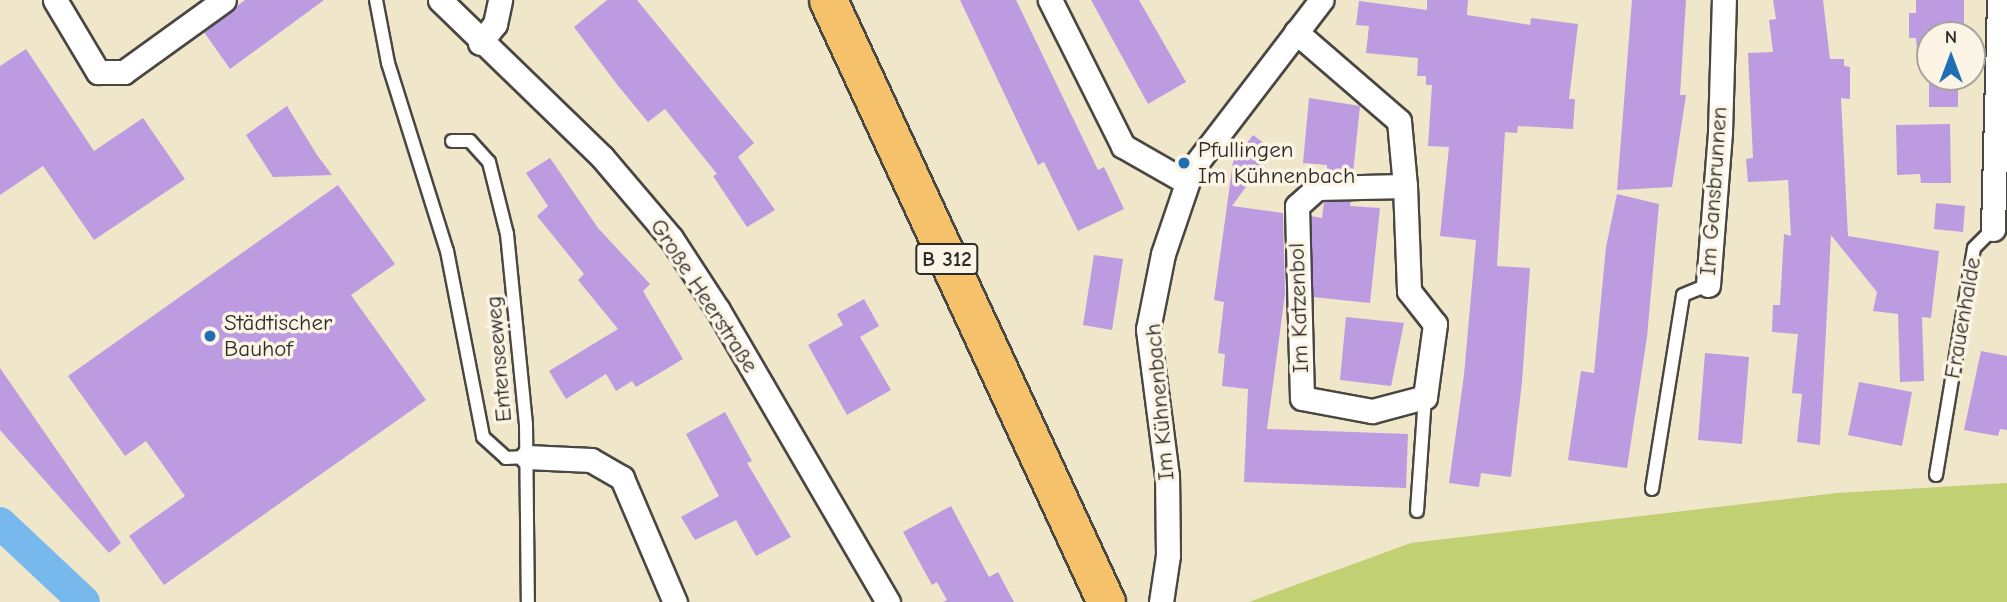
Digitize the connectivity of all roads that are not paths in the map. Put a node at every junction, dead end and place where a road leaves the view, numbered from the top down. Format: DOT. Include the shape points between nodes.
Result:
graph roads {
  1 [pos="55,0"];
  2 [pos="224,0"];
  3 [pos="376,0"];
  4 [pos="440,0"];
  5 [pos="500,0"];
  6 [pos="828,0"];
  7 [pos="1050,0"];
  8 [pos="1321,0"];
  9 [pos="1724,0"];
  10 [pos="1999,0"];
  11 [pos="1296,32"];
  12 [pos="480,43"];
  13 [pos="452,141"];
  14 [pos="1186,182"];
  15 [pos="1405,186"];
  16 [pos="1993,229"];
  17 [pos="1708,285"];
  18 [pos="1425,397"];
  19 [pos="527,457"];
  20 [pos="1936,475"];
  21 [pos="1652,489"];
  22 [pos="1417,511"];
  23 [pos="527,602"];
  24 [pos="675,602"];
  25 [pos="888,602"];
  26 [pos="1106,602"];
  27 [pos="1161,602"];
  1 -- 2 [label="street" via="98,72 124,72"];
  3 -- 19 [label="lane" via="388,64 447,251 483,437 506,458"];
  4 -- 12 [label="street, Große Heerstraße"];
  5 -- 12 [label="street" via="495,24"];
  6 -- 26 [label="main road, B 312"];
  7 -- 14 [label="street" via="1123,146"];
  8 -- 11 [label="street, Im Kühnenbach"];
  9 -- 17 [label="street, Im Gansbrunnen"];
  10 -- 16 [label="street, Frauenhalde"];
  11 -- 14 [label="street, Im Kühnenbach"];
  11 -- 15 [label="street" via="1399,121"];
  12 -- 25 [label="street, Große Heerstraße" via="602,157 671,238 718,310"];
  13 -- 19 [label="lane, Entenseeweg" via="470,141 480,148 500,198 512,275"];
  14 -- 27 [label="street, Im Kühnenbach" via="1163,254 1149,329 1167,476 1168,555"];
  15 -- 18 [label="street" via="1409,291 1435,324"];
  15 -- 18 [label="street, Im Katzenbol" via="1317,188 1297,206 1302,398 1373,411"];
  16 -- 20 [label="lane, Frauenhalde" via="1974,248"];
  17 -- 21 [label="lane, Im Gansbrunnen" via="1683,295"];
  18 -- 22 [label="lane"];
  19 -- 23 [label="lane, Entenseeweg"];
  19 -- 24 [label="street" via="591,460 622,478"];
}
